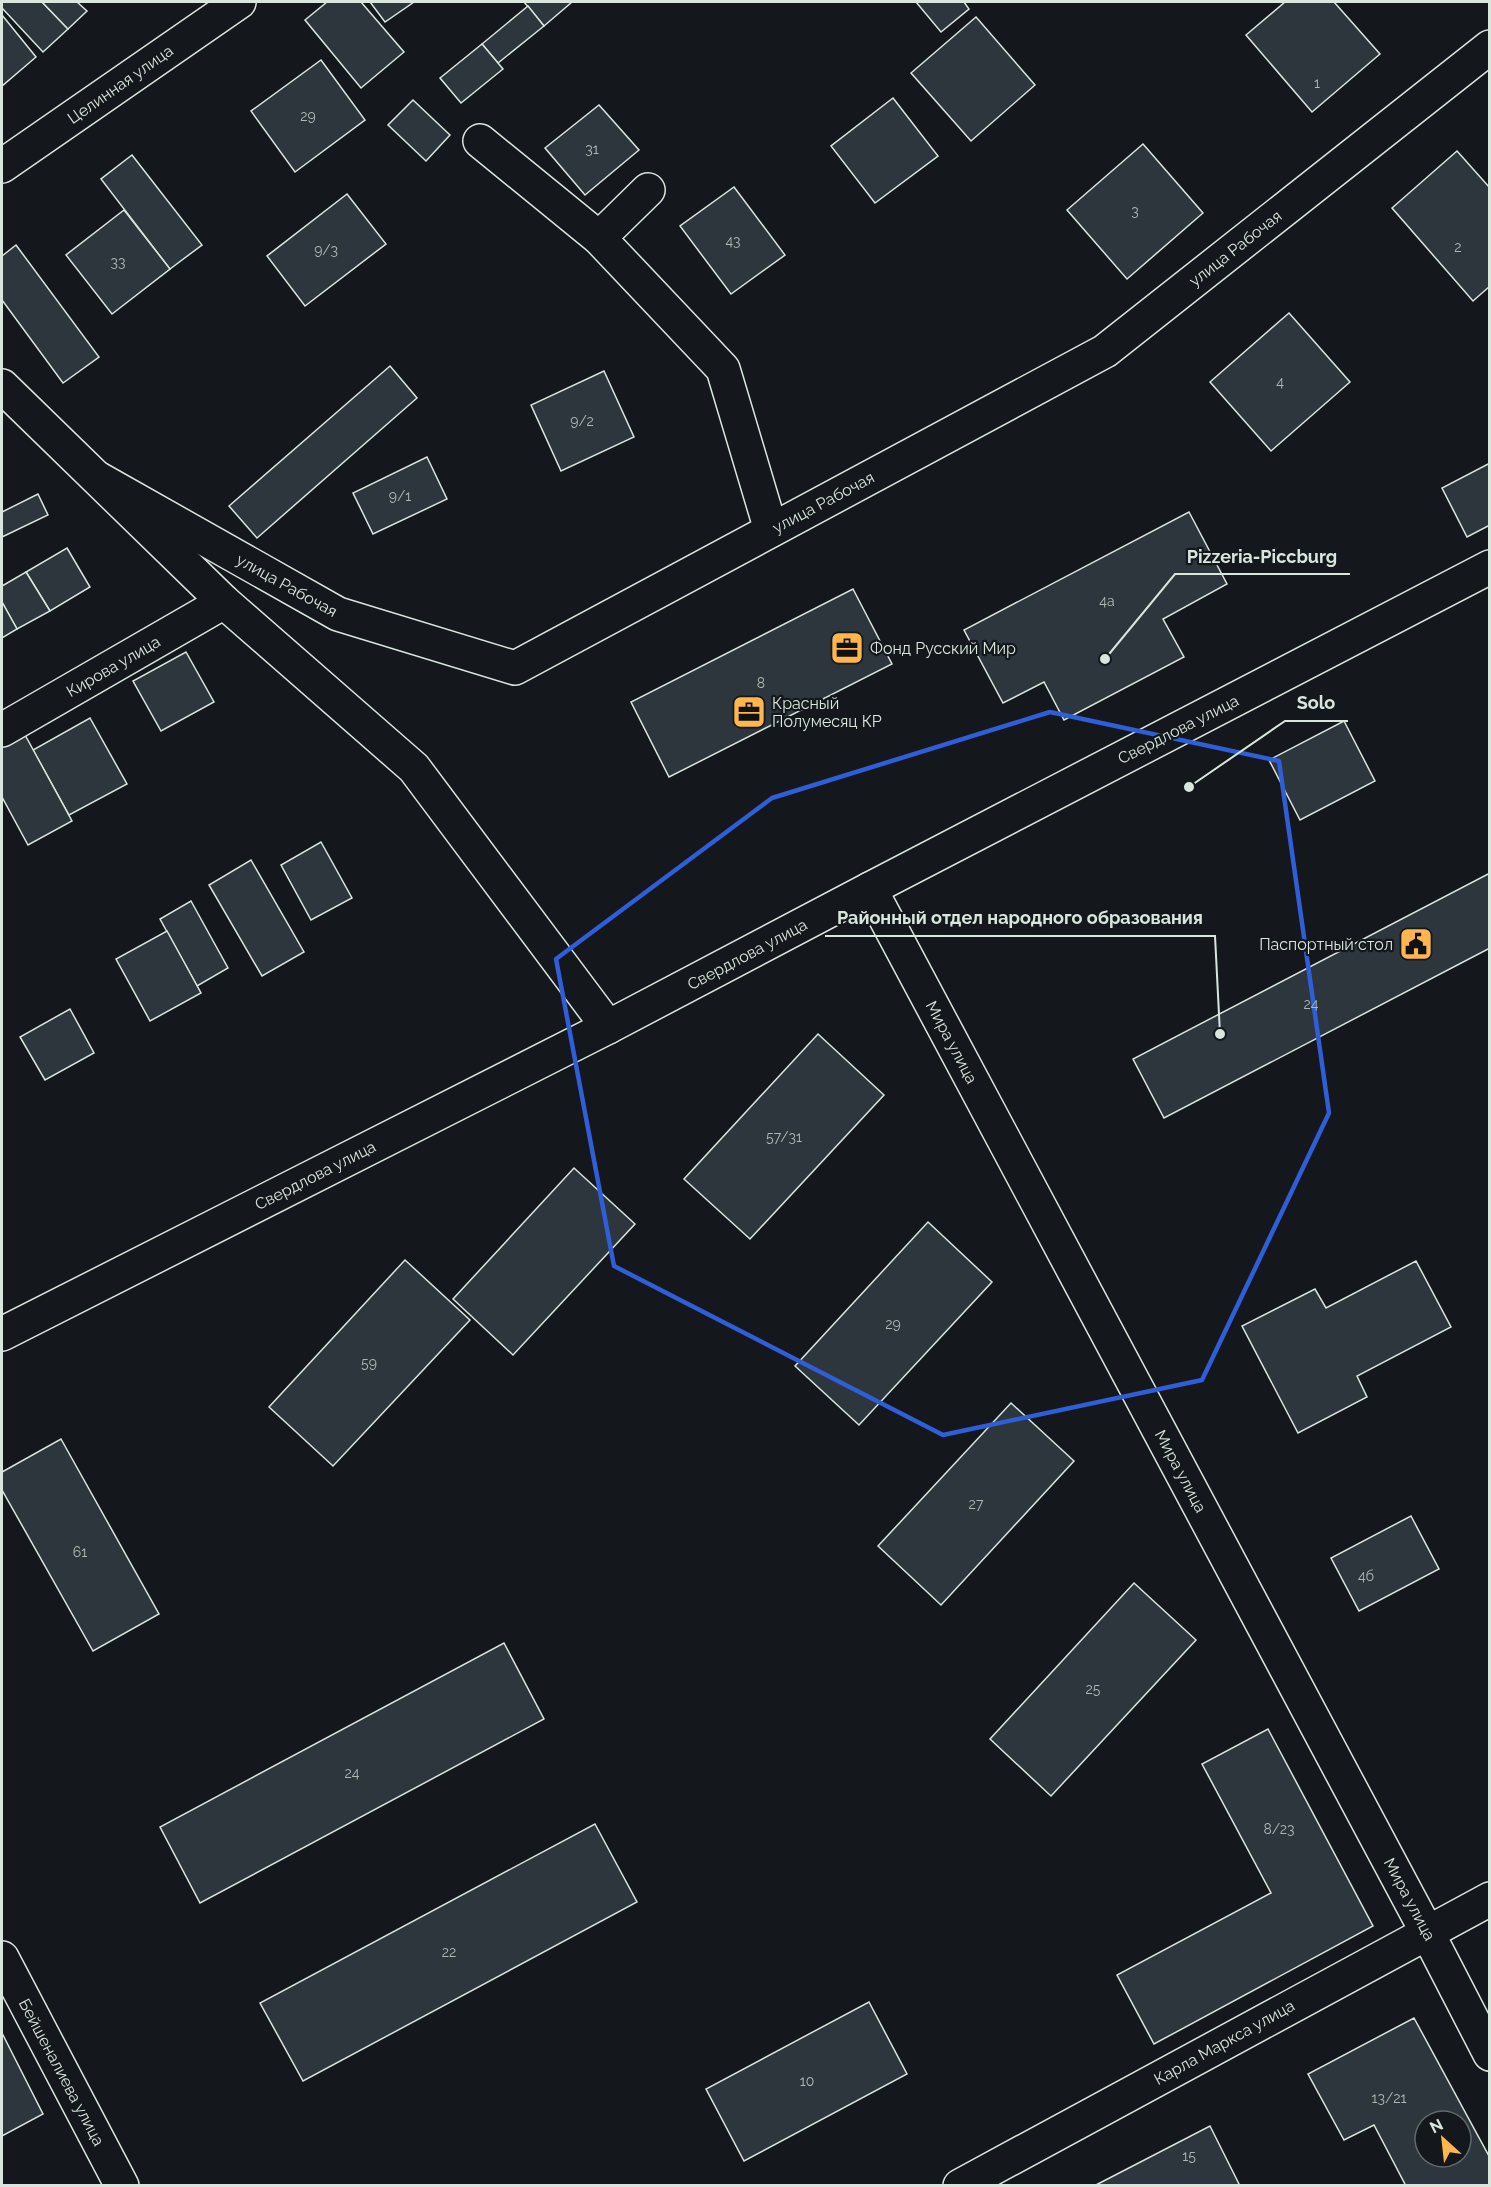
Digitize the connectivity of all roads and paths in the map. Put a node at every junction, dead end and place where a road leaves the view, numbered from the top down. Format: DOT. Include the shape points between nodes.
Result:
graph roads {
  1 [pos="239,2"];
  2 [pos="1490,46"];
  3 [pos="480,141"];
  4 [pos="2,166"];
  5 [pos="648,190"];
  6 [pos="599,238"];
  7 [pos="2,386"];
  8 [pos="99,479"];
  9 [pos="771,530"];
  10 [pos="1490,567"];
  11 [pos="224,602"];
  12 [pos="2,730"];
  13 [pos="870,889"];
  14 [pos="608,1028"];
  15 [pos="2,1334"];
  16 [pos="1490,1899"];
  17 [pos="1427,1932"];
  18 [pos="2,1958"];
  19 [pos="1490,2054"];
  20 [pos="122,2186"];
  21 [pos="960,2186"];
  1 -- 4 [label="street, Целинная улица"];
  2 -- 9 [label="street, улица Рабочая" via="1105,351"];
  3 -- 6 [label="street"];
  5 -- 6 [label="street"];
  6 -- 9 [label="street" via="723,369"];
  7 -- 8 [label="street"];
  8 -- 9 [label="street, улица Рабочая" via="338,614 515,668"];
  8 -- 11 [label="street"];
  10 -- 13 [label="street, Свердлова улица"];
  11 -- 12 [label="street, Кирова улица"];
  11 -- 14 [label="street" via="414,768"];
  13 -- 14 [label="street, Свердлова улица"];
  13 -- 17 [label="street, Мира улица"];
  14 -- 15 [label="street, Свердлова улица"];
  16 -- 17 [label="street, Карла Маркса улица"];
  17 -- 19 [label="street, Мира улица"];
  17 -- 21 [label="street, Карла Маркса улица"];
  18 -- 20 [label="street, Бейшеналиева улица"];
}
